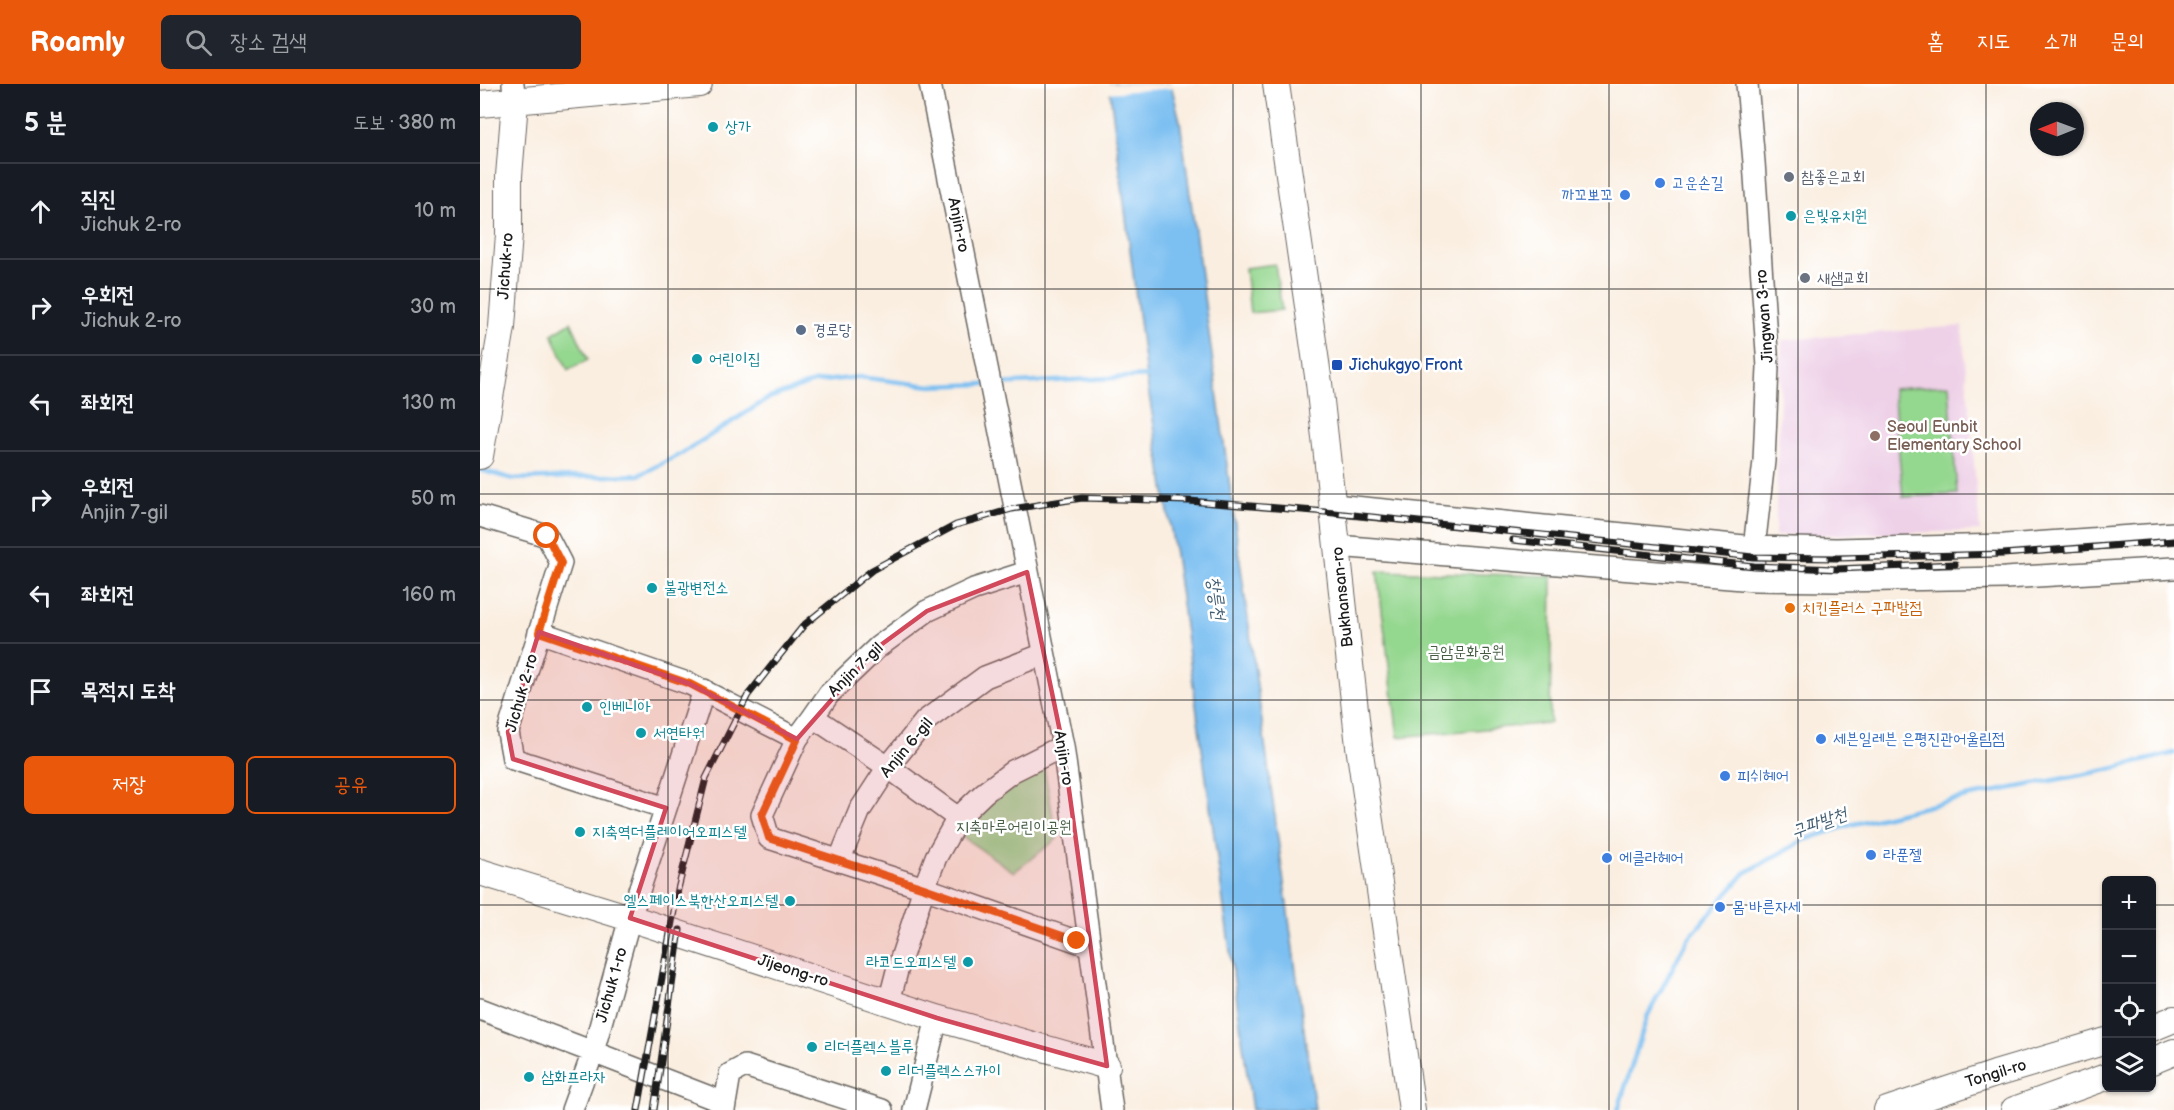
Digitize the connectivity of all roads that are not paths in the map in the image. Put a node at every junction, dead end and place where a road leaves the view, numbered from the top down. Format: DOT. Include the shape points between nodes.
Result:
graph roads {
  1 [pos="699,84"];
  2 [pos="930,84"];
  3 [pos="1276,84"];
  4 [pos="1747,84"];
  5 [pos="514,93"];
  6 [pos="480,104"];
  7 [pos="481,452"];
  8 [pos="1334,505"];
  9 [pos="480,516"];
  10 [pos="1599,532"];
  11 [pos="2174,533"];
  12 [pos="1337,546"];
  13 [pos="1754,548"];
  14 [pos="1596,567"];
  15 [pos="2174,568"];
  16 [pos="1027,572"];
  17 [pos="1755,580"];
  18 [pos="539,632"];
  19 [pos="1044,654"];
  20 [pos="704,690"];
  21 [pos="813,717"];
  22 [pos="797,740"];
  23 [pos="1063,746"];
  24 [pos="888,767"];
  25 [pos="666,808"];
  26 [pos="958,818"];
  27 [pos="839,861"];
  28 [pos="480,872"];
  29 [pos="924,888"];
  30 [pos="630,918"];
  31 [pos="1090,946"];
  32 [pos="889,1002"];
  33 [pos="480,1009"];
  34 [pos="937,1017"];
  35 [pos="2174,1019"];
  36 [pos="2156,1026"];
  37 [pos="2102,1042"];
  38 [pos="593,1052"];
  39 [pos="2174,1053"];
  40 [pos="2156,1059"];
  41 [pos="1107,1066"];
  42 [pos="2102,1078"];
  43 [pos="724,1106"];
  44 [pos="572,1110"];
  45 [pos="882,1110"];
  46 [pos="914,1110"];
  47 [pos="1112,1110"];
  48 [pos="1412,1110"];
  49 [pos="1887,1110"];
  50 [pos="2014,1110"];
  1 -- 5 [label="main road"];
  2 -- 16 [label="street, Anjin-ro"];
  3 -- 8 [label="main road, Bukhansan-ro"];
  4 -- 13 [label="street, Jingwan 3-ro" via="1768,367 1764,460"];
  5 -- 6 [label="main road"];
  5 -- 7 [label="main road, Jichuk-ro" via="502,327"];
  8 -- 10 [label="street"];
  8 -- 12 [label="main road, Bukhansan-ro"];
  9 -- 18 [label="street, Jichuk 2-ro" via="547,536 561,563"];
  10 -- 13 [label="street"];
  10 -- 14 [label="street"];
  11 -- 13 [label="street" via="2005,545"];
  12 -- 14 [label="street"];
  12 -- 48 [label="main road, Bukhansan-ro" via="1359,746"];
  13 -- 17 [label="street, Jingwan 3-ro"];
  14 -- 17 [label="street"];
  15 -- 17 [label="street" via="2005,578"];
  16 -- 19 [label="street, Anjin-ro"];
  16 -- 21 [label="street, Anjin 7-gil" via="975,589 927,611 878,647 830,694"];
  18 -- 20 [label="street"];
  18 -- 25 [label="street, Jichuk 2-ro" via="508,732 513,759"];
  19 -- 23 [label="street, Anjin-ro"];
  19 -- 24 [label="street, Anjin 6-gil" via="985,677 925,721"];
  20 -- 22 [label="street"];
  20 -- 25 [label="street"];
  21 -- 22 [label="street, Anjin 7-gil"];
  21 -- 24 [label="street"];
  22 -- 27 [label="street, Anjin 7-gil" via="762,815 769,838"];
  23 -- 26 [label="street" via="1013,771"];
  23 -- 31 [label="street, Anjin-ro"];
  24 -- 26 [label="street"];
  24 -- 27 [label="street, Anjin 6-gil" via="860,810"];
  25 -- 30 [label="street"];
  26 -- 29 [label="street"];
  27 -- 29 [label="street"];
  28 -- 30 [label="main road, Jijeong-ro"];
  29 -- 31 [label="street"];
  29 -- 32 [label="street"];
  30 -- 32 [label="main road, Jijeong-ro"];
  30 -- 38 [label="street, Jichuk 1-ro"];
  31 -- 41 [label="street, Anjin-ro"];
  32 -- 34 [label="main road, Jijeong-ro"];
  33 -- 38 [label="street"];
  34 -- 41 [label="main road, Jijeong-ro"];
  34 -- 46 [label="street"];
  35 -- 36 [label="main road"];
  37 -- 49 [label="main road, Tongil-ro"];
  38 -- 43 [label="street"];
  38 -- 44 [label="street, Jichuk 1-ro"];
  39 -- 40 [label="main road"];
  41 -- 47 [label="street, Anjin-ro"];
  42 -- 50 [label="main road"];
  43 -- 45 [label="street" via="730,1074 745,1066"];
}
